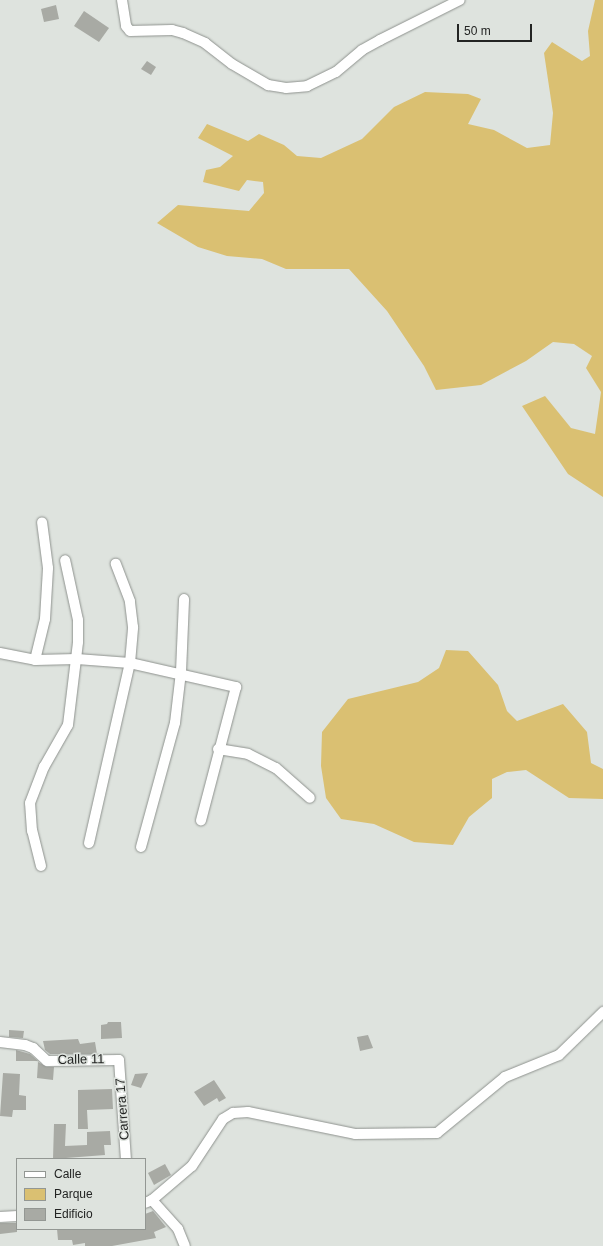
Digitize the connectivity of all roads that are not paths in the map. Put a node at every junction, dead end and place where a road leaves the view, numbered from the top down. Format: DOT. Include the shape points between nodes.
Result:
graph roads {
  1 [pos="122,0"];
  2 [pos="460,0"];
  3 [pos="42,522"];
  4 [pos="65,560"];
  5 [pos="116,564"];
  6 [pos="184,599"];
  7 [pos="0,652"];
  8 [pos="77,659"];
  9 [pos="35,660"];
  10 [pos="130,663"];
  11 [pos="181,672"];
  12 [pos="218,749"];
  13 [pos="310,798"];
  14 [pos="201,820"];
  15 [pos="89,843"];
  16 [pos="141,847"];
  17 [pos="41,866"];
  18 [pos="603,1012"];
  19 [pos="0,1042"];
  20 [pos="119,1060"];
  21 [pos="126,1158"];
  22 [pos="148,1201"];
  23 [pos="16,1216"];
  24 [pos="0,1217"];
  25 [pos="185,1246"];
  1 -- 2 [label="street" via="126,26 130,31 172,30 184,33 205,43 232,64 268,85 286,88 307,86 336,72 362,50"];
  3 -- 9 [label="street" via="48,568 45,619"];
  4 -- 8 [label="street" via="78,620"];
  5 -- 10 [label="street" via="130,601 133,627"];
  6 -- 11 [label="street"];
  7 -- 9 [label="street"];
  8 -- 9 [label="street"];
  8 -- 10 [label="street"];
  8 -- 17 [label="street" via="68,725 44,767 30,803 32,831"];
  10 -- 11 [label="street"];
  10 -- 15 [label="street"];
  11 -- 12 [label="street" via="236,687"];
  11 -- 16 [label="street" via="175,723"];
  12 -- 13 [label="street" via="248,754 276,768"];
  12 -- 14 [label="street"];
  18 -- 22 [label="street" via="559,1055 505,1076 437,1133 355,1134 248,1112 233,1113 223,1119 192,1166"];
  19 -- 20 [label="street, Calle 11" via="26,1045 47,1061"];
  20 -- 21 [label="street, Carrera 17"];
  22 -- 25 [label="street" via="178,1229"];
  23 -- 24 [label="street"];
}
